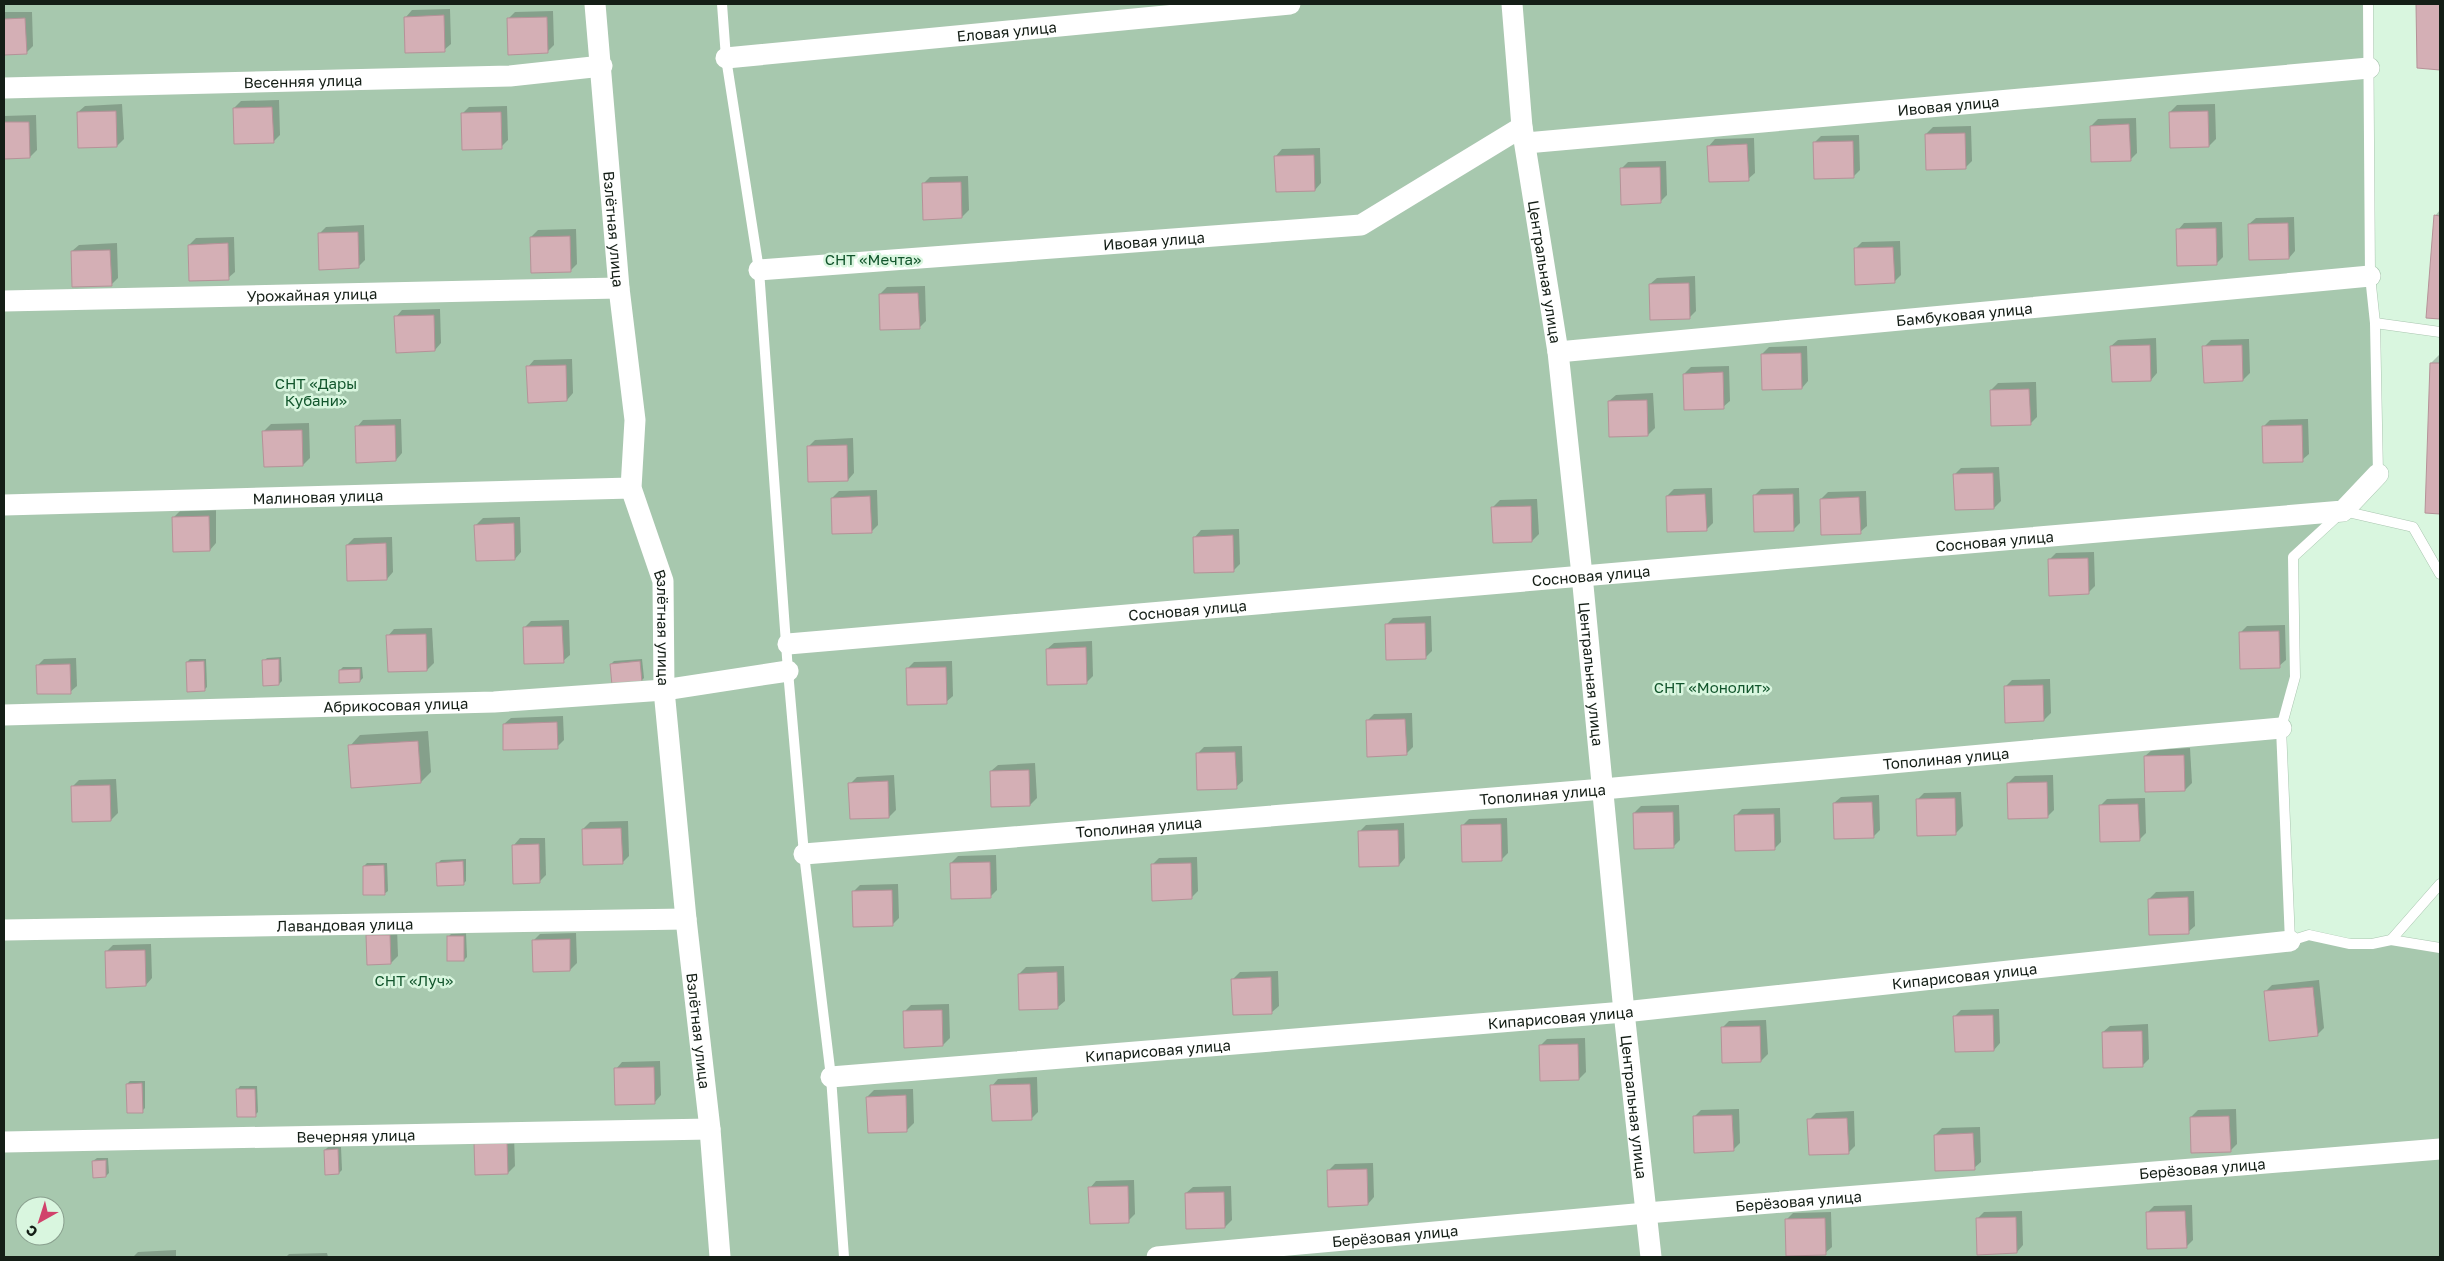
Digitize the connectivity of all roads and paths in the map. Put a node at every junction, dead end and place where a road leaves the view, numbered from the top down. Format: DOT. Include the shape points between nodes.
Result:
graph roads {
  1 [pos="595,4"];
  2 [pos="722,4"];
  3 [pos="1290,4"];
  4 [pos="1512,4"];
  5 [pos="2368,4"];
  6 [pos="726,58"];
  7 [pos="602,66"];
  8 [pos="2369,68"];
  9 [pos="4,88"];
  10 [pos="1524,135"];
  11 [pos="760,270"];
  12 [pos="2370,276"];
  13 [pos="619,288"];
  14 [pos="4,301"];
  15 [pos="2376,323"];
  16 [pos="2440,332"];
  17 [pos="1558,352"];
  18 [pos="2378,474"];
  19 [pos="631,488"];
  20 [pos="4,505"];
  21 [pos="2343,511"];
  22 [pos="2440,574"];
  23 [pos="1582,576"];
  24 [pos="788,644"];
  25 [pos="788,671"];
  26 [pos="664,690"];
  27 [pos="4,715"];
  28 [pos="2281,728"];
  29 [pos="1602,789"];
  30 [pos="804,854"];
  31 [pos="2440,884"];
  32 [pos="686,919"];
  33 [pos="4,930"];
  34 [pos="2391,940"];
  35 [pos="2290,941"];
  36 [pos="2440,948"];
  37 [pos="1624,1012"];
  38 [pos="831,1077"];
  39 [pos="710,1129"];
  40 [pos="4,1142"];
  41 [pos="2440,1149"];
  42 [pos="1646,1213"];
  43 [pos="720,1257"];
  44 [pos="844,1257"];
  45 [pos="1157,1257"];
  46 [pos="1652,1257"];
  1 -- 7 [label="street, Взлётная улица"];
  2 -- 6 [label="lane"];
  3 -- 6 [label="street, Еловая улица"];
  4 -- 10 [label="street, Центральная улица"];
  5 -- 8 [label="lane"];
  6 -- 11 [label="lane"];
  7 -- 9 [label="street, Весенняя улица" via="510,76"];
  7 -- 13 [label="street, Взлётная улица"];
  8 -- 10 [label="street, Ивовая улица"];
  8 -- 12 [label="lane"];
  10 -- 11 [label="street, Ивовая улица" via="1360,225"];
  10 -- 17 [label="street, Центральная улица"];
  11 -- 24 [label="lane"];
  12 -- 15 [label="lane"];
  12 -- 17 [label="street, Бамбуковая улица"];
  13 -- 14 [label="street, Урожайная улица"];
  13 -- 19 [label="street, Взлётная улица" via="635,420"];
  15 -- 16 [label="lane"];
  15 -- 18 [label="lane"];
  17 -- 23 [label="street, Центральная улица"];
  18 -- 21 [label="street"];
  19 -- 20 [label="street, Малиновая улица"];
  19 -- 26 [label="street, Взлётная улица" via="663,581"];
  21 -- 22 [label="lane" via="2413,527"];
  21 -- 23 [label="street, Сосновая улица"];
  21 -- 28 [label="lane" via="2293,558 2295,677"];
  23 -- 24 [label="street, Сосновая улица"];
  23 -- 29 [label="street, Центральная улица"];
  24 -- 25 [label="lane"];
  25 -- 26 [label="street, Абрикосовая улица"];
  25 -- 30 [label="lane"];
  26 -- 27 [label="street, Абрикосовая улица" via="494,702"];
  26 -- 32 [label="street, Взлётная улица"];
  28 -- 29 [label="street, Тополиная улица"];
  28 -- 35 [label="lane"];
  29 -- 30 [label="street, Тополиная улица"];
  29 -- 37 [label="street, Центральная улица"];
  30 -- 38 [label="lane"];
  31 -- 34 [label="lane"];
  32 -- 33 [label="street, Лавандовая улица"];
  32 -- 39 [label="street, Взлётная улица"];
  34 -- 35 [label="lane" via="2350,944 2309,935"];
  34 -- 36 [label="lane"];
  35 -- 37 [label="street, Кипарисовая улица"];
  37 -- 38 [label="street, Кипарисовая улица"];
  37 -- 42 [label="street, Центральная улица"];
  38 -- 44 [label="lane"];
  39 -- 40 [label="street, Вечерняя улица"];
  39 -- 43 [label="street, Взлётная улица"];
  41 -- 42 [label="street, Берёзовая улица"];
  42 -- 45 [label="street, Берёзовая улица"];
  42 -- 46 [label="street, Центральная улица"];
}
